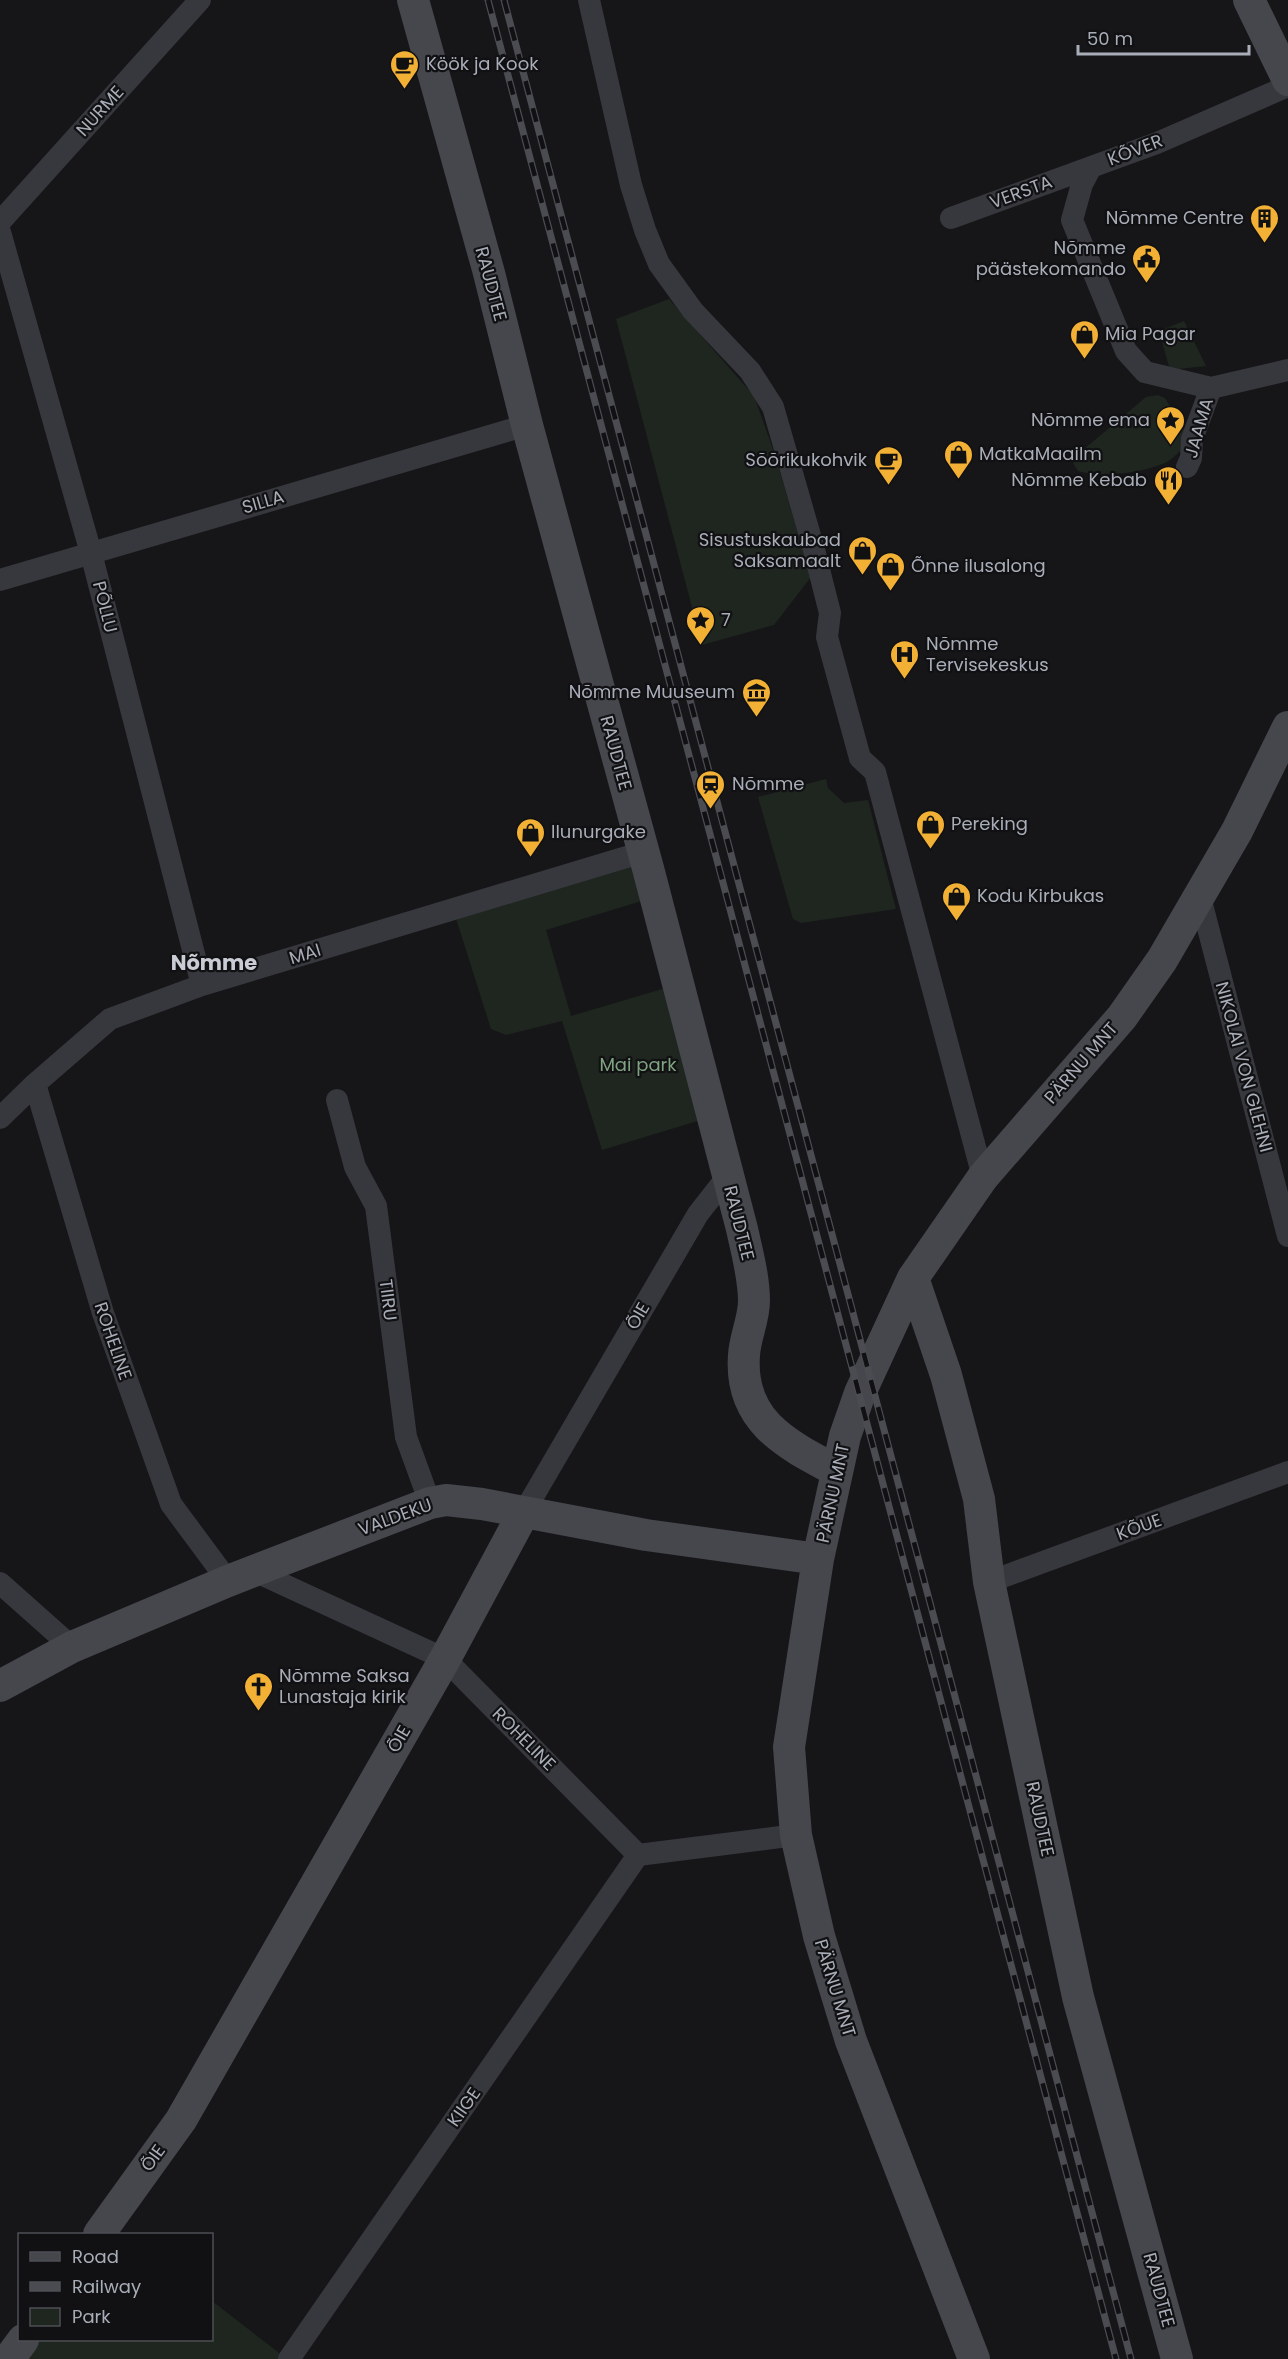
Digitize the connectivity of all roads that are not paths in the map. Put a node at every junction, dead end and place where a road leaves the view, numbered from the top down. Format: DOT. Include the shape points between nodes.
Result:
graph roads {
  1 [pos="200,0"];
  2 [pos="412,0"];
  3 [pos="589,0"];
  4 [pos="1249,0"];
  5 [pos="1288,80"];
  6 [pos="1288,86"];
  7 [pos="1091,167"];
  8 [pos="951,218"];
  9 [pos="0,222"];
  10 [pos="0,232"];
  11 [pos="1288,370"];
  12 [pos="1145,372"];
  13 [pos="1210,388"];
  14 [pos="527,425"];
  15 [pos="1187,467"];
  16 [pos="91,553"];
  17 [pos="0,580"];
  18 [pos="1288,727"];
  19 [pos="643,852"];
  20 [pos="1200,897"];
  21 [pos="202,985"];
  22 [pos="35,1084"];
  23 [pos="337,1101"];
  24 [pos="0,1118"];
  25 [pos="727,1177"];
  26 [pos="983,1177"];
  27 [pos="1288,1236"];
  28 [pos="913,1278"];
  29 [pos="837,1471"];
  30 [pos="1288,1472"];
  31 [pos="430,1503"];
  32 [pos="524,1512"];
  33 [pos="818,1559"];
  34 [pos="241,1576"];
  35 [pos="989,1582"];
  36 [pos="0,1583"];
  37 [pos="72,1647"];
  38 [pos="445,1659"];
  39 [pos="0,1686"];
  40 [pos="796,1835"];
  41 [pos="638,1855"];
  42 [pos="100,2233"];
  43 [pos="22,2341"];
  44 [pos="9,2359"];
  45 [pos="289,2359"];
  46 [pos="974,2359"];
  47 [pos="1177,2359"];
  1 -- 9 [label="street, NURME"];
  2 -- 14 [label="street, RAUDTEE" via="489,273"];
  3 -- 26 [label="street" via="631,185 659,264 693,312 750,371 773,407 837,637 860,758 875,772"];
  4 -- 5 [label="street"];
  6 -- 7 [label="street, KÕVER"];
  7 -- 8 [label="street, VERSTA"];
  7 -- 12 [label="street, KÕVER" via="1072,220 1125,351"];
  10 -- 16 [label="street, PÕLLU"];
  11 -- 13 [label="street, JAAMA"];
  12 -- 13 [label="street, JAAMA"];
  13 -- 15 [label="street, JAAMA" via="1192,439"];
  14 -- 16 [label="street, SILLA"];
  14 -- 19 [label="street, RAUDTEE"];
  16 -- 17 [label="street, SILLA"];
  16 -- 21 [label="street, PÕLLU"];
  18 -- 20 [label="street, PÄRNU MNT"];
  19 -- 21 [label="street, MAI"];
  19 -- 25 [label="street, RAUDTEE"];
  20 -- 26 [label="street, PÄRNU MNT" via="1122,1017"];
  20 -- 27 [label="street, NIKOLAI VON GLEHNI"];
  21 -- 22 [label="street, MAI" via="110,1019"];
  22 -- 24 [label="street, MAI"];
  22 -- 34 [label="street, ROHELINE" via="103,1313 171,1504"];
  23 -- 31 [label="street, TIIRU" via="355,1167 376,1206 406,1437"];
  25 -- 29 [label="street, RAUDTEE" via="750,1264 754,1300 744,1353 751,1405 782,1438"];
  25 -- 32 [label="street, ÕIE" via="698,1214"];
  26 -- 28 [label="street, PÄRNU MNT"];
  28 -- 29 [label="street, PÄRNU MNT" via="860,1394"];
  28 -- 35 [label="street, RAUDTEE" via="946,1375 979,1499"];
  29 -- 33 [label="street, PÄRNU MNT"];
  30 -- 35 [label="street, KÕUE"];
  31 -- 32 [label="street, VALDEKU" via="446,1500"];
  31 -- 34 [label="street, VALDEKU"];
  32 -- 33 [label="street, VALDEKU" via="646,1535"];
  32 -- 38 [label="street, ÕIE"];
  33 -- 40 [label="street, PÄRNU MNT" via="789,1747"];
  34 -- 37 [label="street, VALDEKU"];
  34 -- 38 [label="street, ROHELINE"];
  35 -- 47 [label="street, RAUDTEE" via="1078,1997"];
  36 -- 37 [label="street"];
  37 -- 39 [label="street, VALDEKU"];
  38 -- 41 [label="street, ROHELINE"];
  38 -- 42 [label="street, ÕIE" via="181,2120"];
  40 -- 41 [label="street"];
  40 -- 46 [label="street, PÄRNU MNT" via="819,1936 850,2041"];
  41 -- 45 [label="street, KIIGE"];
  43 -- 44 [label="street"];
}
